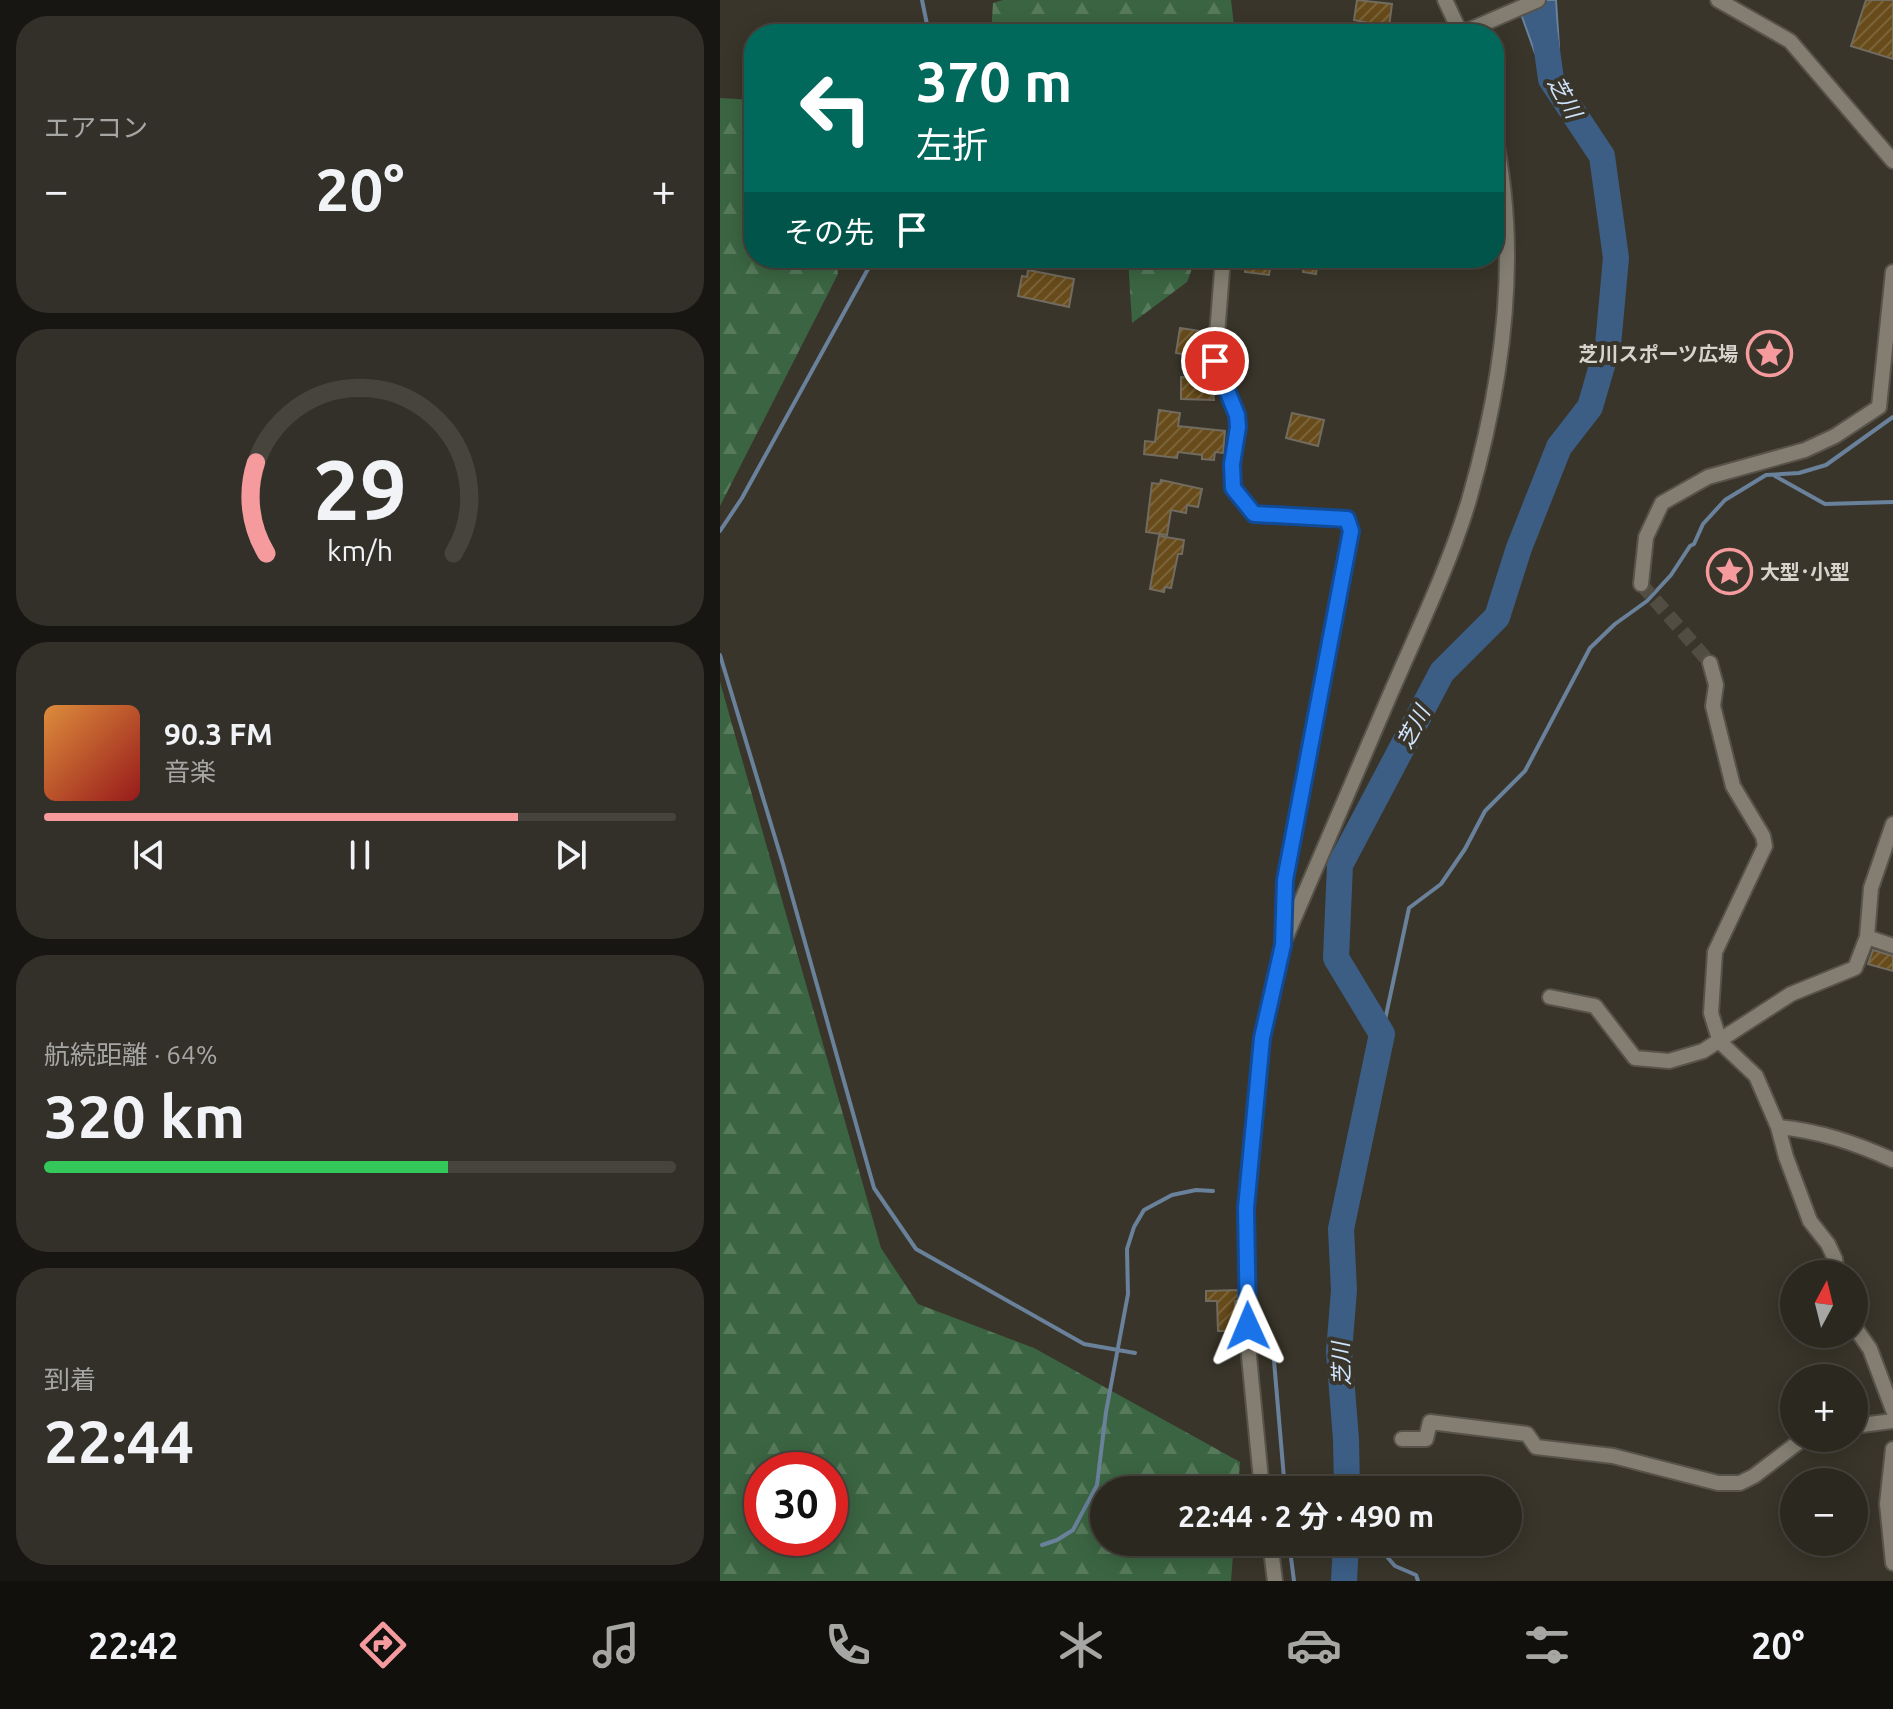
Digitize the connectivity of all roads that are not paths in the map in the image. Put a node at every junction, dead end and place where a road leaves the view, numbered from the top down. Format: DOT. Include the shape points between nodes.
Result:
graph roads {
  1 [pos="1445,0"];
  2 [pos="1538,0"];
  3 [pos="1718,0"];
  4 [pos="1456,24"];
  5 [pos="1481,24"];
  6 [pos="1893,161"];
  7 [pos="1504,205"];
  8 [pos="1222,268"];
  9 [pos="1893,272"];
  10 [pos="1641,584"];
  11 [pos="1710,663"];
  12 [pos="1893,824"];
  13 [pos="1867,937"];
  14 [pos="1283,945"];
  15 [pos="1893,946"];
  16 [pos="1550,997"];
  17 [pos="1720,1042"];
  18 [pos="1778,1127"];
  19 [pos="1893,1160"];
  20 [pos="1835,1260"];
  21 [pos="1868,1346"];
  22 [pos="1893,1410"];
  23 [pos="1893,1421"];
  24 [pos="1868,1424"];
  25 [pos="1402,1439"];
  26 [pos="1893,1449"];
  27 [pos="1786,1452"];
  28 [pos="1261,1476"];
  29 [pos="1272,1556"];
  30 [pos="1893,1563"];
  31 [pos="1275,1581"];
  1 -- 4 [label="street"];
  2 -- 5 [label="street"];
  3 -- 6 [label="street" via="1790,41"];
  7 -- 14 [label="street" via="1507,298 1490,411 1469,501"];
  8 -- 14 [label="street" via="1215,361 1237,415 1233,488 1254,514 1347,519 1351,531 1285,880"];
  9 -- 10 [label="street" via="1879,407 1815,445 1708,477 1662,503 1646,537"];
  11 -- 17 [label="street" via="1716,685 1713,706 1733,786 1765,846 1715,952 1711,1013"];
  12 -- 13 [label="street" via="1871,888"];
  13 -- 15 [label="street"];
  13 -- 17 [label="street" via="1855,968 1791,994"];
  14 -- 28 [label="street" via="1262,1038 1246,1208 1249,1356"];
  16 -- 17 [label="street" via="1595,1006 1635,1058 1669,1061"];
  17 -- 18 [label="street" via="1756,1076"];
  18 -- 19 [label="street" via="1812,1130"];
  18 -- 20 [label="street" via="1810,1221"];
  21 -- 22 [label="street"];
  23 -- 24 [label="street"];
  25 -- 27 [label="street" via="1426,1439 1430,1422 1527,1434 1536,1447 1613,1456 1718,1483 1740,1483"];
  26 -- 30 [label="street" via="1887,1504"];
  29 -- 31 [label="street"];
}
